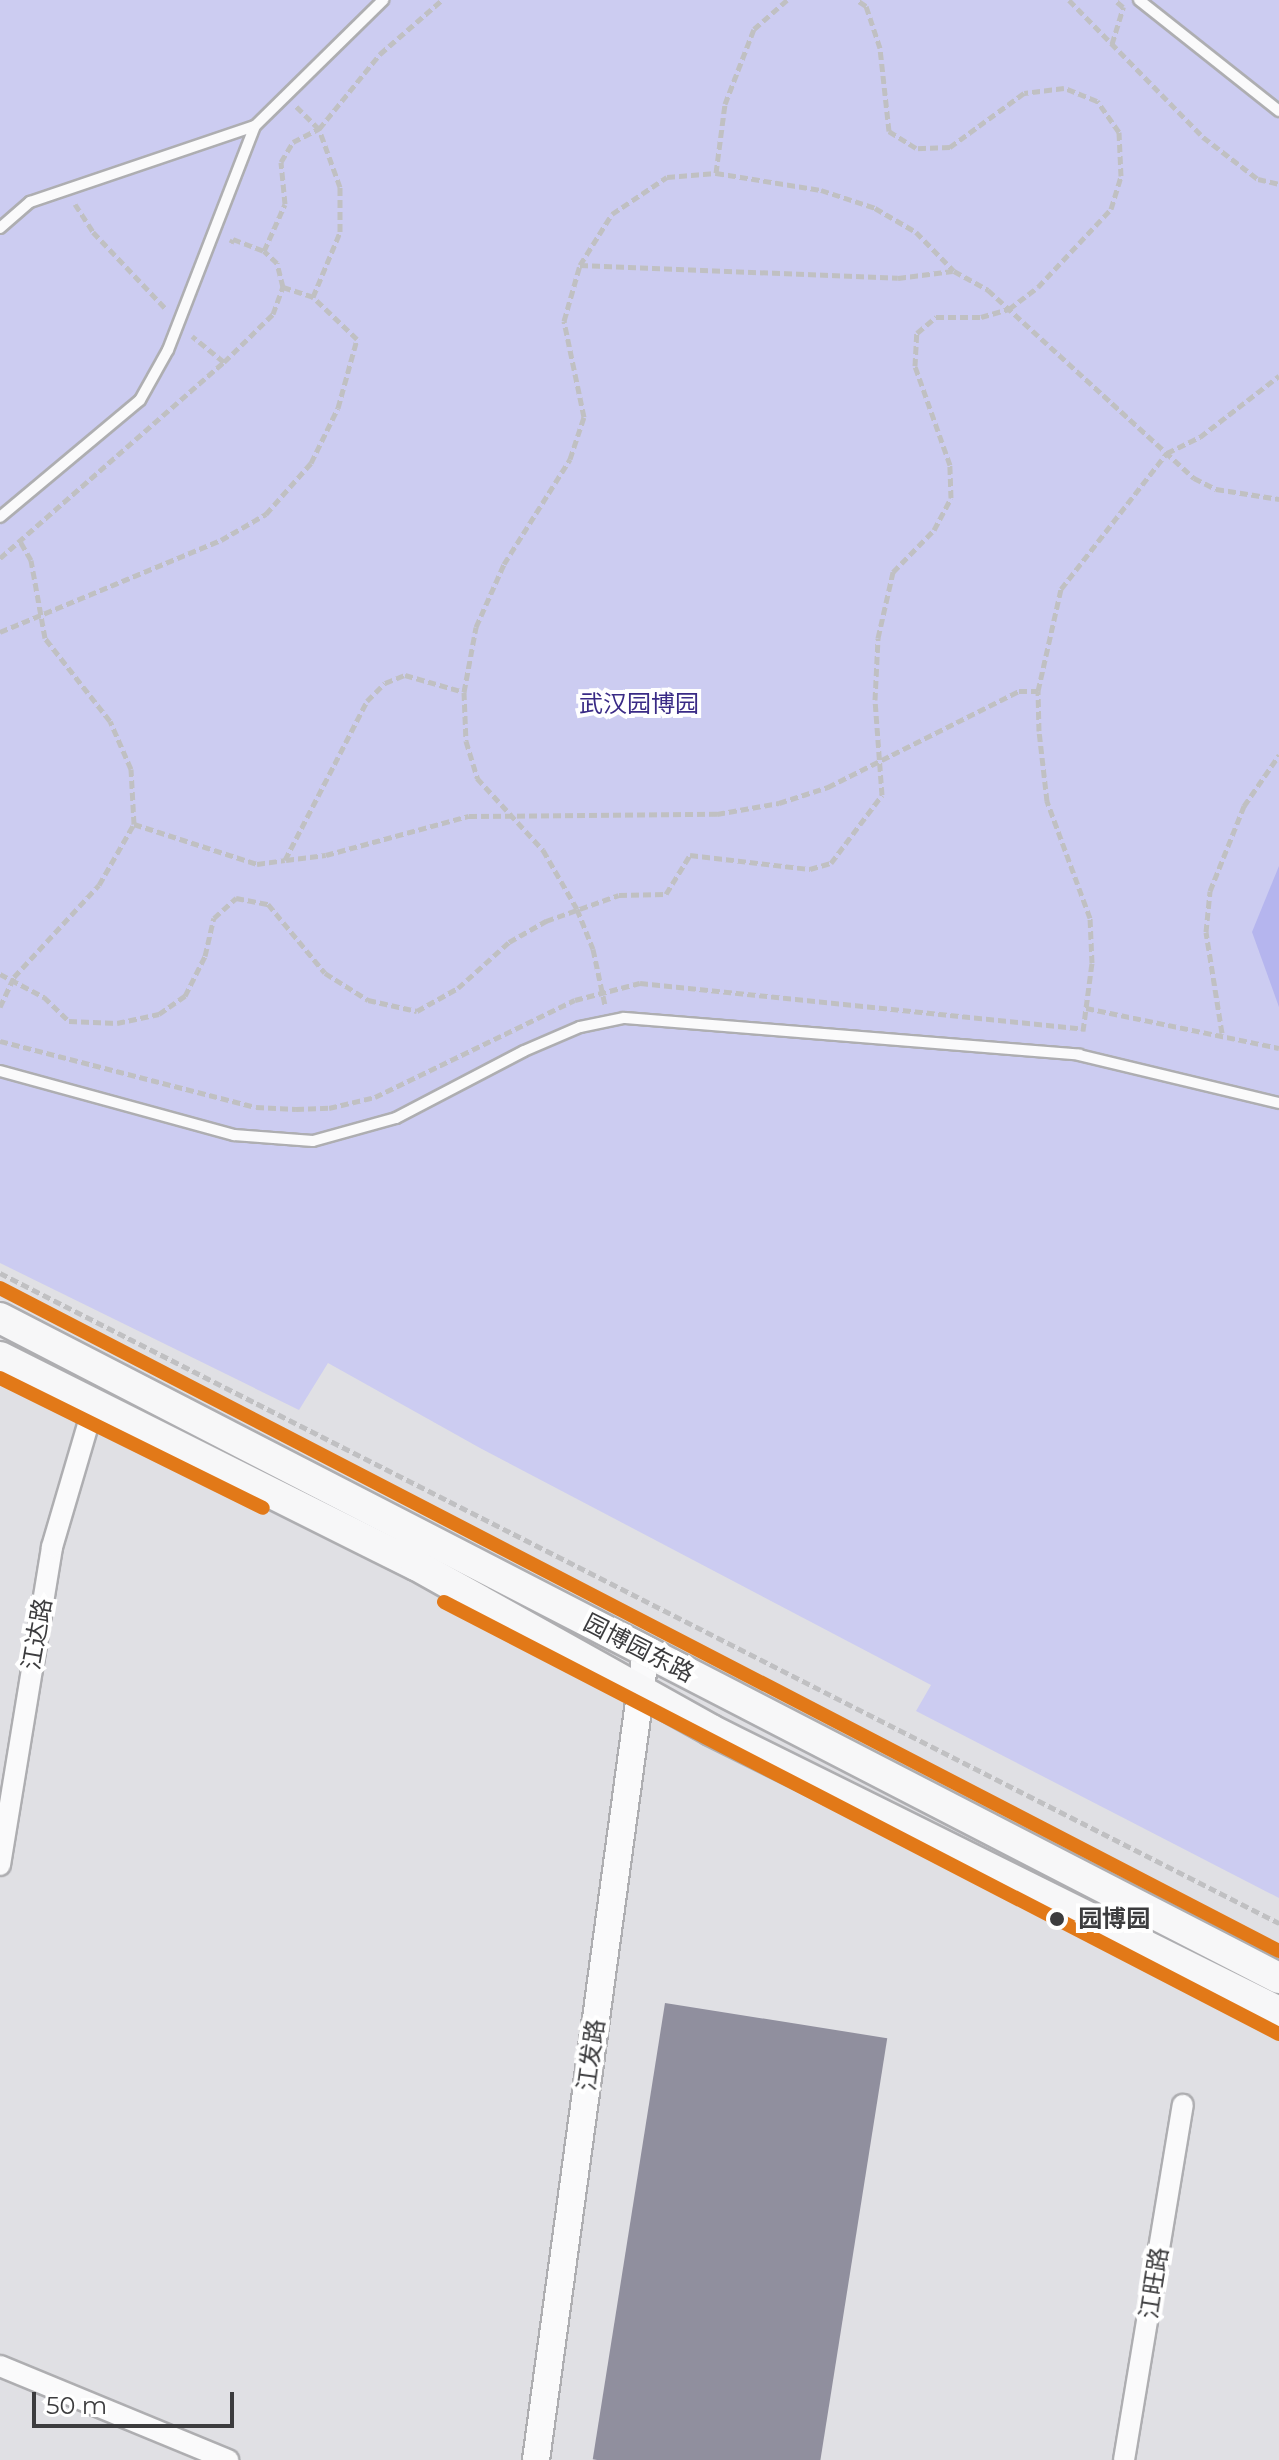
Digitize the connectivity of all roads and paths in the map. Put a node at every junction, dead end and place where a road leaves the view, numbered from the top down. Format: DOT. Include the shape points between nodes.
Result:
graph roads {
  1 [pos="383,0"];
  2 [pos="442,0"];
  3 [pos="787,0"];
  4 [pos="857,0"];
  5 [pos="1069,0"];
  6 [pos="1115,0"];
  7 [pos="1139,0"];
  8 [pos="1112,44"];
  9 [pos="285,95"];
  10 [pos="1279,111"];
  11 [pos="255,126"];
  12 [pos="319,129"];
  13 [pos="716,173"];
  14 [pos="1279,184"];
  15 [pos="66,190"];
  16 [pos="0,228"];
  17 [pos="264,251"];
  18 [pos="227,253"];
  19 [pos="580,265"];
  20 [pos="954,271"];
  21 [pos="283,287"];
  22 [pos="313,297"];
  23 [pos="1009,309"];
  24 [pos="197,322"];
  25 [pos="177,326"];
  26 [pos="191,335"];
  27 [pos="224,362"];
  28 [pos="1279,376"];
  29 [pos="1167,453"];
  30 [pos="1279,499"];
  31 [pos="0,517"];
  32 [pos="20,541"];
  33 [pos="0,558"];
  34 [pos="39,612"];
  35 [pos="0,632"];
  36 [pos="1038,691"];
  37 [pos="464,692"];
  38 [pos="1279,755"];
  39 [pos="880,761"];
  40 [pos="511,813"];
  41 [pos="134,824"];
  42 [pos="285,860"];
  43 [pos="577,909"];
  44 [pos="0,974"];
  45 [pos="14,977"];
  46 [pos="0,1007"];
  47 [pos="1086,1008"];
  48 [pos="607,1022"];
  49 [pos="1084,1029"];
  50 [pos="1222,1033"];
  51 [pos="1279,1048"];
  52 [pos="0,1071"];
  53 [pos="1279,1103"];
  54 [pos="0,1273"];
  55 [pos="0,1318"];
  56 [pos="0,1357"];
  57 [pos="93,1408"];
  58 [pos="646,1651"];
  59 [pos="640,1690"];
  60 [pos="0,1865"];
  61 [pos="1279,1923"];
  62 [pos="1279,1978"];
  63 [pos="1279,2012"];
  64 [pos="1183,2105"];
  65 [pos="0,2366"];
  66 [pos="228,2460"];
  67 [pos="536,2460"];
  68 [pos="1124,2460"];
  1 -- 9 [label="lane"];
  2 -- 12 [label="path" via="380,54"];
  3 -- 13 [label="path" via="754,29 725,104"];
  4 -- 23 [label="path" via="866,6 880,48 889,131 916,148 950,147 1024,93 1064,88 1097,101 1119,132 1121,176 1111,209 1078,248"];
  5 -- 8 [label="path"];
  6 -- 8 [label="path" via="1123,7"];
  7 -- 10 [label="lane"];
  8 -- 14 [label="path" via="1203,137 1258,179"];
  9 -- 11 [label="lane"];
  9 -- 12 [label="path"];
  11 -- 15 [label="lane"];
  11 -- 25 [label="lane"];
  12 -- 17 [label="path" via="293,142 281,162 285,204"];
  12 -- 22 [label="path" via="340,187 340,232"];
  13 -- 19 [label="path" via="667,177 641,191 612,214"];
  13 -- 20 [label="path" via="821,190 875,208 916,232"];
  15 -- 16 [label="lane" via="30,202"];
  15 -- 25 [label="path" via="93,232"];
  17 -- 18 [label="path" via="233,239"];
  17 -- 21 [label="path" via="277,263"];
  19 -- 20 [label="path" via="898,278"];
  19 -- 37 [label="path" via="564,321 584,417 570,459 504,564 476,627"];
  20 -- 23 [label="path"];
  21 -- 22 [label="path"];
  21 -- 27 [label="path" via="273,314"];
  22 -- 34 [label="path" via="357,339 338,408 311,463 266,514 221,540"];
  23 -- 29 [label="path"];
  23 -- 39 [label="path" via="981,317 936,317 917,333 915,366 950,465 951,498 934,530 893,572 878,638 875,700"];
  24 -- 26 [label="path"];
  25 -- 26 [label="path"];
  25 -- 31 [label="lane" via="140,400"];
  26 -- 27 [label="path"];
  27 -- 32 [label="path"];
  28 -- 29 [label="path" via="1200,437"];
  29 -- 30 [label="path" via="1194,478 1216,489"];
  29 -- 36 [label="path" via="1061,589"];
  32 -- 33 [label="path"];
  32 -- 34 [label="path" via="31,560"];
  34 -- 35 [label="path"];
  34 -- 41 [label="path" via="45,638 110,721 131,769"];
  36 -- 39 [label="path" via="1019,691"];
  36 -- 47 [label="path" via="1047,801 1090,918"];
  37 -- 40 [label="path" via="466,741 477,778"];
  37 -- 42 [label="path" via="405,675 385,683 367,701"];
  38 -- 50 [label="path" via="1244,806 1210,891 1206,932"];
  39 -- 40 [label="path" via="828,787 717,814"];
  39 -- 43 [label="path" via="882,795 831,863 810,869 690,855 666,894 619,895"];
  40 -- 42 [label="path" via="469,816 326,855"];
  40 -- 43 [label="path" via="543,850"];
  41 -- 42 [label="path" via="257,864"];
  41 -- 45 [label="path" via="99,885"];
  43 -- 45 [label="path" via="509,942 458,988 417,1011 368,1000 335,980 268,904 236,898 214,918 205,956 185,996 159,1014 117,1023 69,1021"];
  43 -- 48 [label="path" via="593,949"];
  44 -- 45 [label="path"];
  45 -- 46 [label="path"];
  47 -- 49 [label="path"];
  47 -- 50 [label="path"];
  48 -- 52 [label="lane" via="580,1027 524,1051 396,1118 313,1141 234,1135"];
  48 -- 53 [label="lane" via="729,1023 1079,1055"];
  50 -- 51 [label="path"];
  54 -- 61 [label="path"];
  55 -- 58 [label="main road, 园博园东路"];
  56 -- 57 [label="main road, 园博园东路"];
  57 -- 59 [label="main road, 园博园东路" via="416,1565"];
  57 -- 60 [label="street, 江达路" via="52,1547"];
  58 -- 59 [label="street, 江发路"];
  58 -- 62 [label="main road, 园博园东路"];
  59 -- 63 [label="main road, 园博园东路"];
  59 -- 67 [label="street, 江发路"];
  64 -- 68 [label="street, 江旺路"];
  65 -- 66 [label="street"];
}
